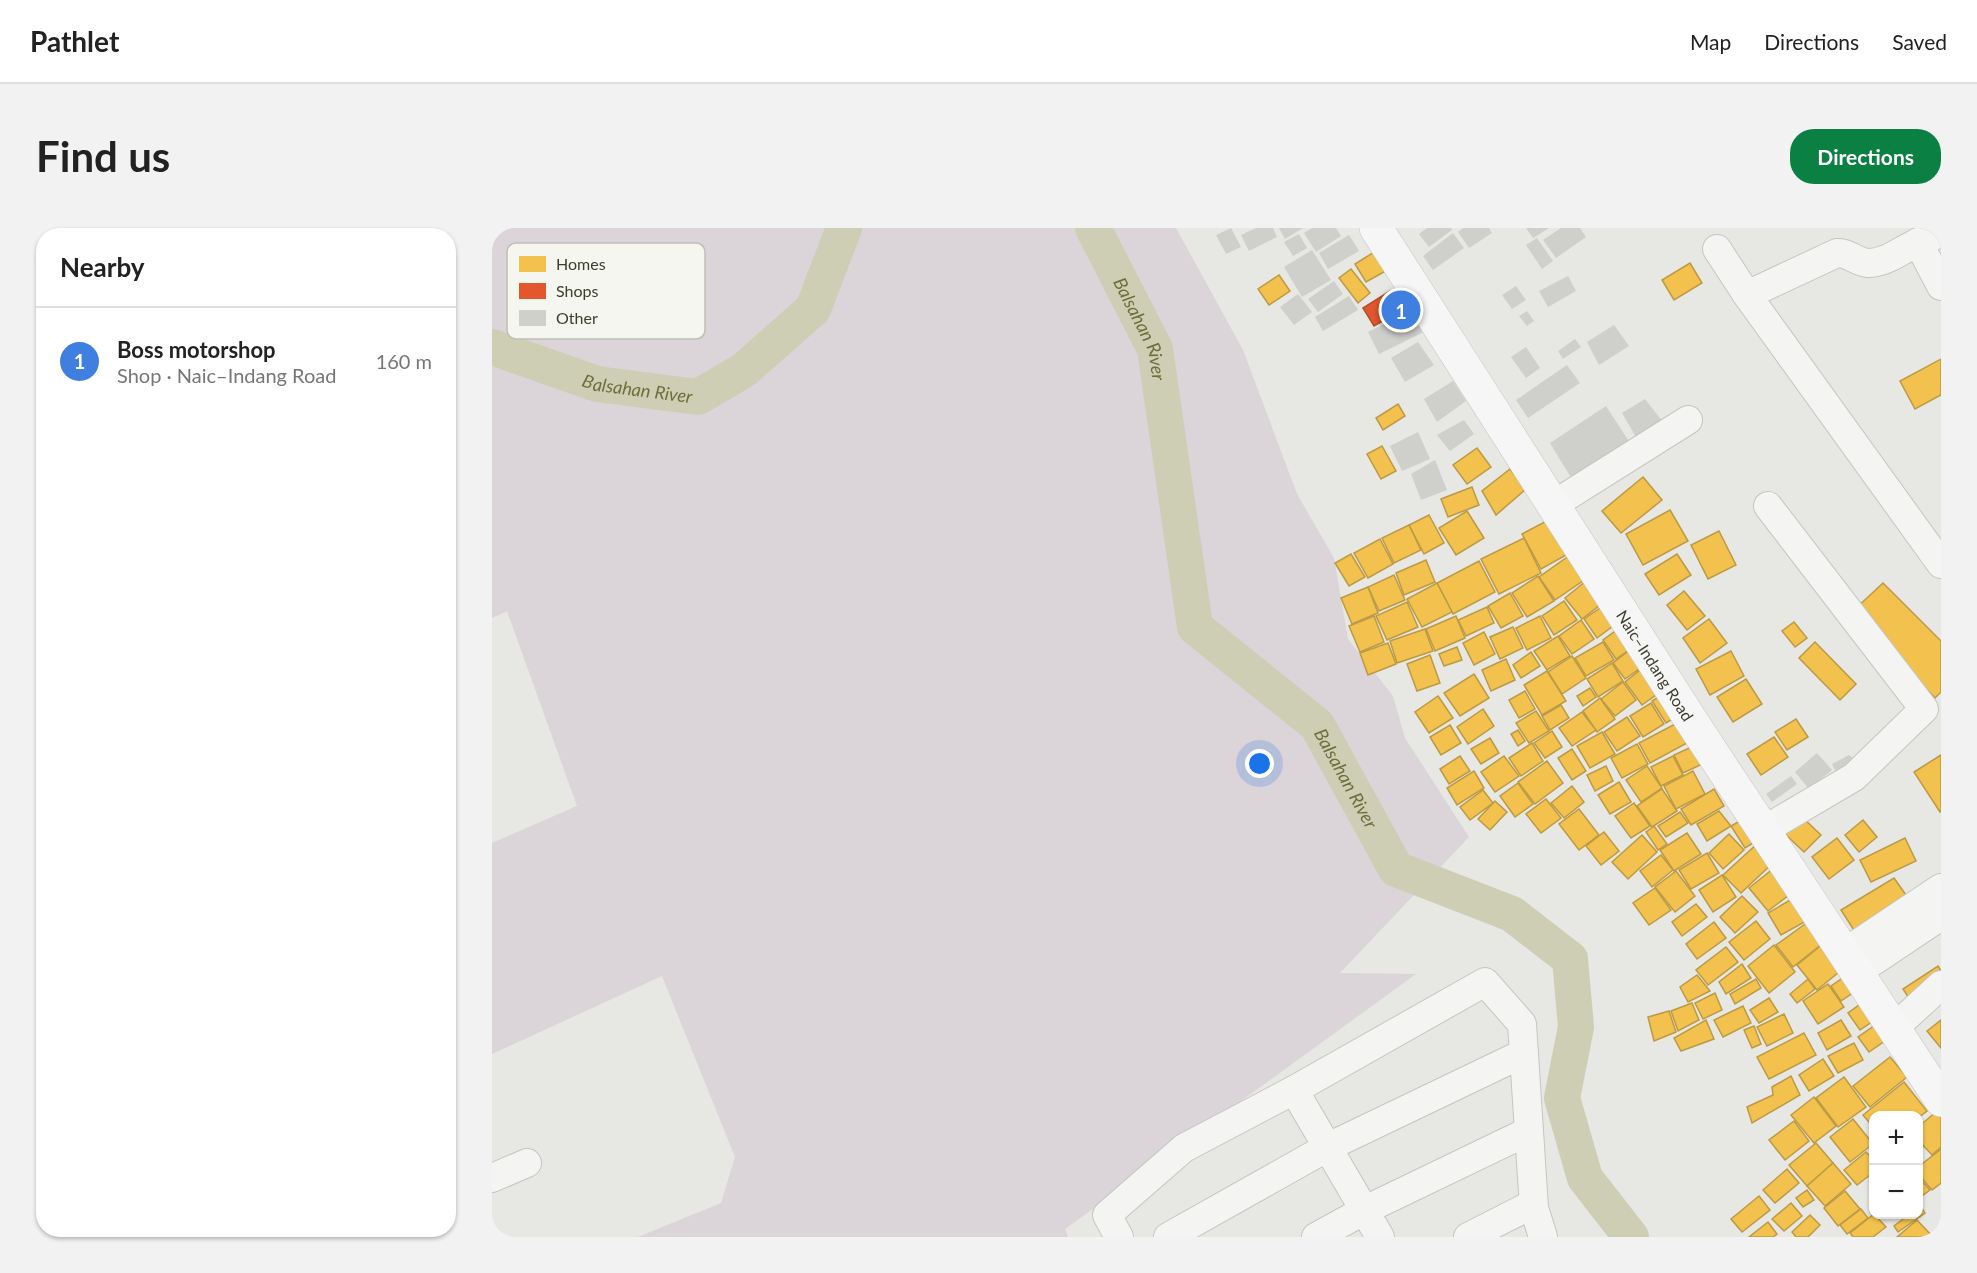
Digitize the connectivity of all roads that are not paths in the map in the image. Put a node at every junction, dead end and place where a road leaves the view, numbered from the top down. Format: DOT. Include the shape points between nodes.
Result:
graph roads {
  1 [pos="1376,228"];
  2 [pos="1717,238"];
  3 [pos="1929,238"];
  4 [pos="1941,286"];
  5 [pos="1748,295"];
  6 [pos="1688,420"];
  7 [pos="1553,504"];
  8 [pos="1768,506"];
  9 [pos="1932,533"];
  10 [pos="1941,564"];
  11 [pos="1764,830"];
  12 [pos="1941,888"];
  13 [pos="1930,924"];
  14 [pos="1851,962"];
  15 [pos="1941,985"];
  16 [pos="1894,1028"];
  17 [pos="1524,1053"];
  18 [pos="1294,1090"];
  19 [pos="1941,1100"];
  20 [pos="1529,1131"];
  21 [pos="1328,1147"];
  22 [pos="527,1163"];
  23 [pos="492,1178"];
  24 [pos="1533,1204"];
  25 [pos="1365,1210"];
  26 [pos="1119,1237"];
  27 [pos="1167,1237"];
  28 [pos="1316,1237"];
  29 [pos="1380,1237"];
  30 [pos="1468,1237"];
  31 [pos="1543,1237"];
  1 -- 7 [label="main road, Naic–Indang Road"];
  2 -- 5 [label="street"];
  3 -- 4 [label="street"];
  3 -- 5 [label="street" via="1880,262 1864,263 1843,252 1837,253"];
  5 -- 9 [label="street"];
  6 -- 7 [label="street"];
  7 -- 11 [label="main road, Naic–Indang Road"];
  8 -- 11 [label="street" via="1924,709 1854,777"];
  9 -- 10 [label="street"];
  11 -- 14 [label="main road, Naic–Indang Road"];
  12 -- 13 [label="street"];
  13 -- 14 [label="street"];
  14 -- 16 [label="main road, Naic–Indang Road"];
  15 -- 16 [label="street"];
  16 -- 19 [label="main road, Naic–Indang Road"];
  17 -- 18 [label="street" via="1522,1024 1485,982"];
  17 -- 20 [label="street"];
  17 -- 21 [label="street"];
  18 -- 21 [label="street"];
  18 -- 26 [label="street" via="1184,1148 1107,1215"];
  20 -- 24 [label="street"];
  20 -- 25 [label="street"];
  21 -- 25 [label="street"];
  21 -- 27 [label="street"];
  22 -- 23 [label="street"];
  24 -- 30 [label="street"];
  24 -- 31 [label="street"];
  25 -- 28 [label="street"];
  25 -- 29 [label="street"];
}
